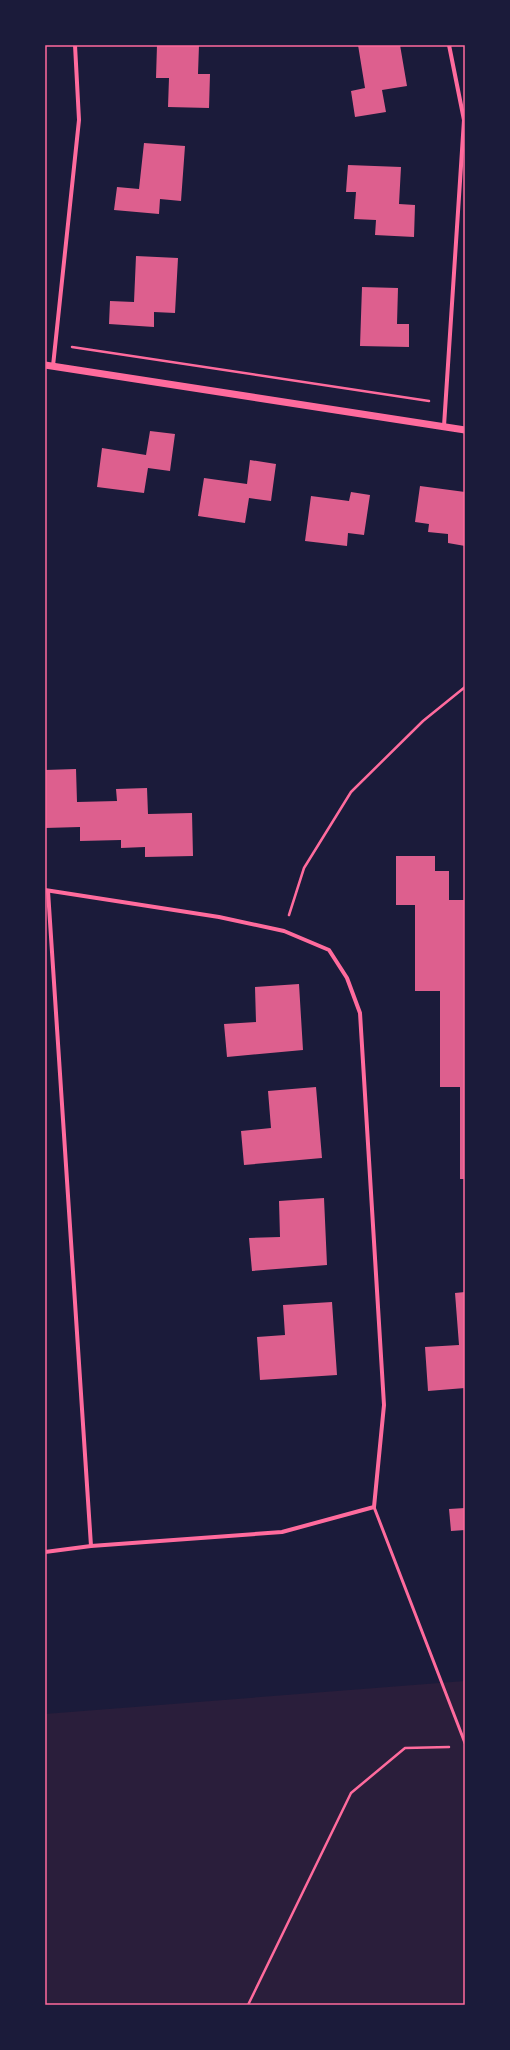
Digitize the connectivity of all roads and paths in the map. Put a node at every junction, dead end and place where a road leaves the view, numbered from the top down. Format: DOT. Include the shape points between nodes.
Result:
graph roads {
  1 [pos="75,45"];
  2 [pos="449,45"];
  3 [pos="56,345"];
  4 [pos="45,365"];
  5 [pos="53,366"];
  6 [pos="445,404"];
  7 [pos="444,426"];
  8 [pos="465,430"];
  9 [pos="465,687"];
  10 [pos="47,891"];
  11 [pos="284,931"];
  12 [pos="374,1507"];
  13 [pos="92,1546"];
  14 [pos="45,1552"];
  15 [pos="465,1743"];
  16 [pos="450,1747"];
  17 [pos="248,2005"];
  1 -- 3 [label="street" via="79,120"];
  2 -- 6 [label="street" via="464,120"];
  3 -- 5 [label="street"];
  3 -- 6 [label="path"];
  4 -- 5 [label="street"];
  5 -- 7 [label="street"];
  6 -- 7 [label="street"];
  7 -- 8 [label="street"];
  9 -- 11 [label="path" via="423,721 351,792 304,868"];
  10 -- 11 [label="street" via="219,917"];
  10 -- 13 [label="street"];
  11 -- 12 [label="street" via="329,950 347,978 360,1013 384,1405"];
  12 -- 13 [label="street" via="282,1532"];
  12 -- 15 [label="lane"];
  13 -- 14 [label="street"];
  16 -- 17 [label="path" via="405,1748 351,1793"];
}
